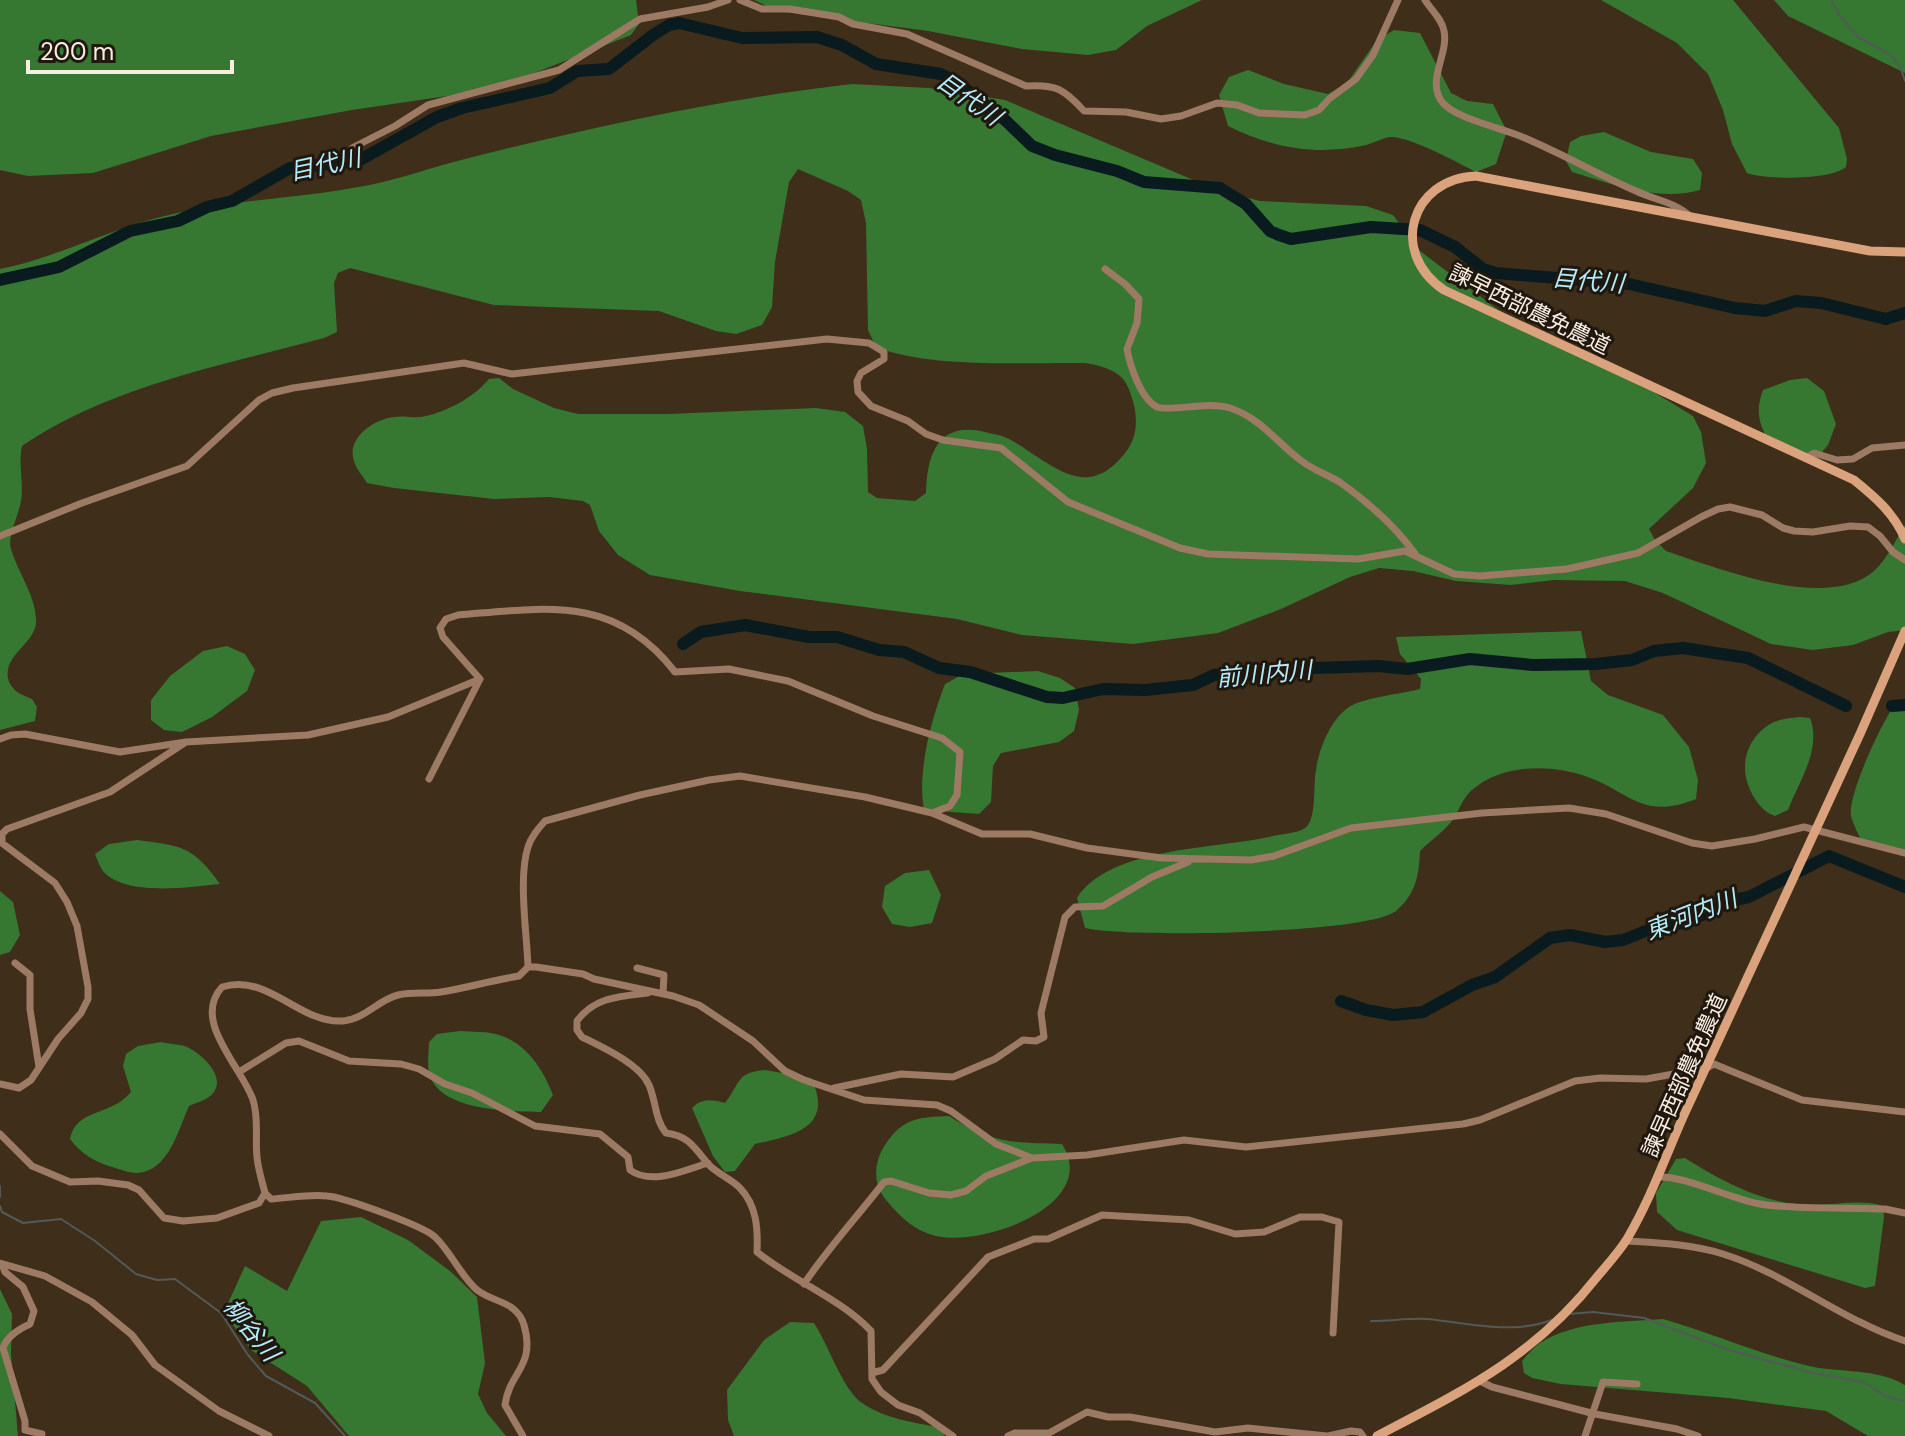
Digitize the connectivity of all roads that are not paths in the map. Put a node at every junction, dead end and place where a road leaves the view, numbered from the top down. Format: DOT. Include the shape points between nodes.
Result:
graph roads {
  1 [pos="728,0"];
  2 [pos="740,0"];
  3 [pos="1398,0"];
  4 [pos="1425,0"];
  5 [pos="706,3"];
  6 [pos="352,148"];
  7 [pos="1691,217"];
  8 [pos="1905,252"];
  9 [pos="1105,269"];
  10 [pos="1905,445"];
  11 [pos="1805,458"];
  12 [pos="0,536"];
  13 [pos="1905,539"];
  14 [pos="1904,559"];
  15 [pos="1419,560"];
  16 [pos="1905,631"];
  17 [pos="480,679"];
  18 [pos="0,739"];
  19 [pos="186,742"];
  20 [pos="429,779"];
  21 [pos="932,813"];
  22 [pos="1816,830"];
  23 [pos="1905,853"];
  24 [pos="1193,860"];
  25 [pos="15,963"];
  26 [pos="528,967"];
  27 [pos="637,968"];
  28 [pos="659,993"];
  29 [pos="39,1067"];
  30 [pos="1707,1068"];
  31 [pos="239,1072"];
  32 [pos="0,1084"];
  33 [pos="832,1089"];
  34 [pos="1905,1112"];
  35 [pos="0,1134"];
  36 [pos="1032,1158"];
  37 [pos="708,1163"];
  38 [pos="1658,1177"];
  39 [pos="265,1193"];
  40 [pos="1905,1213"];
  41 [pos="1626,1241"];
  42 [pos="1,1264"];
  43 [pos="804,1284"];
  44 [pos="1333,1333"];
  45 [pos="1905,1341"];
  46 [pos="872,1373"];
  47 [pos="1480,1381"];
  48 [pos="1637,1384"];
  49 [pos="1591,1413"];
  50 [pos="22,1433"];
  51 [pos="42,1434"];
  52 [pos="1383,1435"];
  53 [pos="269,1436"];
  54 [pos="523,1436"];
  55 [pos="953,1436"];
  56 [pos="1008,1436"];
  57 [pos="1328,1436"];
  58 [pos="1363,1436"];
  59 [pos="1585,1436"];
  60 [pos="1698,1436"];
  1 -- 5 [label="street"];
  2 -- 3 [label="street" via="762,9 839,17 907,34 1026,86 1047,85 1066,92 1084,111 1161,119 1217,103 1259,113 1305,115 1319,110 1356,79"];
  4 -- 7 [label="street" via="1445,34 1436,78 1443,102 1458,114 1522,137"];
  5 -- 6 [label="street" via="640,19 559,70 428,105"];
  7 -- 8 [label="street, 諫早西部農免農道" via="1870,251"];
  7 -- 11 [label="street, 諫早西部農免農道" via="1462,176 1443,183 1419,207 1412,237 1421,269 1444,290"];
  9 -- 15 [label="street" via="1139,299 1127,349 1146,398 1164,408 1209,403 1231,408 1263,425 1300,460 1373,508"];
  10 -- 11 [label="street" via="1872,448 1853,459 1814,453"];
  11 -- 13 [label="street, 諫早西部農免農道" via="1854,480 1873,495"];
  12 -- 15 [label="street" via="187,466 272,393 464,363 512,374 827,339 869,343 884,352 884,359 857,381 858,392 871,406 934,437 1001,448 1068,502 1180,548 1236,557 1358,559 1405,551"];
  14 -- 15 [label="street" via="1868,527 1794,531 1730,507 1701,517 1638,553 1567,569 1480,576 1454,574"];
  16 -- 22 [label="street, 諫早西部農免農道"];
  17 -- 19 [label="street" via="348,728"];
  17 -- 20 [label="street"];
  17 -- 21 [label="street" via="443,637 440,628 446,619 547,610 610,618 653,647 675,672 729,669 788,681 942,738 960,752 957,795 950,806"];
  18 -- 19 [label="street" via="25,734 120,752"];
  19 -- 29 [label="street" via="110,792 2,834 2,843 55,883 67,902 88,979 88,999 81,1013"];
  21 -- 24 [label="street" via="982,834 1030,834 1087,848"];
  21 -- 26 [label="street" via="740,776 545,821 527,851"];
  22 -- 23 [label="street"];
  22 -- 24 [label="street" via="1804,827 1712,846 1569,808 1351,828 1274,856"];
  22 -- 30 [label="street, 諫早西部農免農道"];
  24 -- 33 [label="street" via="1103,906 1075,907 1065,917 1041,1013 1044,1037 1023,1040 953,1077 901,1074"];
  25 -- 29 [label="street" via="30,975"];
  26 -- 28 [label="street" via="553,967"];
  26 -- 31 [label="street" via="519,976 439,993 394,996 362,1017 343,1021 322,1020 248,984 222,987 216,994 214,1024"];
  27 -- 28 [label="street" via="664,975"];
  28 -- 33 [label="street" via="699,1005 753,1041 785,1071"];
  28 -- 37 [label="street" via="595,1004 577,1021 577,1030 628,1062 648,1082 660,1127 690,1141"];
  29 -- 32 [label="street" via="19,1088"];
  30 -- 34 [label="street" via="1714,1064 1802,1100"];
  30 -- 36 [label="street" via="1646,1079 1588,1078 1463,1124 1246,1147 1184,1140"];
  30 -- 38 [label="street, 諫早西部農免農道"];
  31 -- 37 [label="street" via="286,1043 299,1041 349,1061 419,1069 535,1126 600,1134 628,1157 635,1174 654,1177"];
  31 -- 39 [label="street" via="253,1101"];
  33 -- 36 [label="street" via="864,1100 937,1105 996,1144"];
  35 -- 39 [label="street" via="32,1166 70,1182 128,1185 164,1218 217,1218 259,1203"];
  36 -- 43 [label="street" via="951,1195 884,1182"];
  37 -- 43 [label="street" via="741,1189 758,1222 757,1252"];
  38 -- 40 [label="street" via="1762,1204"];
  38 -- 41 [label="street, 諫早西部農免農道"];
  39 -- 54 [label="street" via="271,1199 327,1196 421,1227 474,1287 519,1313 526,1355 505,1405"];
  41 -- 45 [label="street" via="1724,1254"];
  41 -- 47 [label="street, 諫早西部農免農道" via="1554,1327"];
  42 -- 50 [label="street" via="23,1287 34,1311 30,1324 16,1331 3,1348 25,1421"];
  42 -- 53 [label="street" via="45,1276 92,1302 132,1335 155,1365 219,1411"];
  43 -- 46 [label="street" via="855,1313 871,1331"];
  44 -- 46 [label="street" via="1339,1222 1300,1217 1264,1232 1235,1234 1189,1220 1102,1215 988,1257 883,1370"];
  46 -- 55 [label="street" via="881,1392"];
  47 -- 49 [label="street"];
  47 -- 52 [label="street, 諫早西部農免農道"];
  48 -- 49 [label="street" via="1603,1382"];
  49 -- 59 [label="street"];
  49 -- 60 [label="street"];
  50 -- 51 [label="street"];
  56 -- 57 [label="street" via="1049,1433 1087,1412 1215,1432 1248,1428"];
  57 -- 58 [label="street" via="1351,1431"];
}
